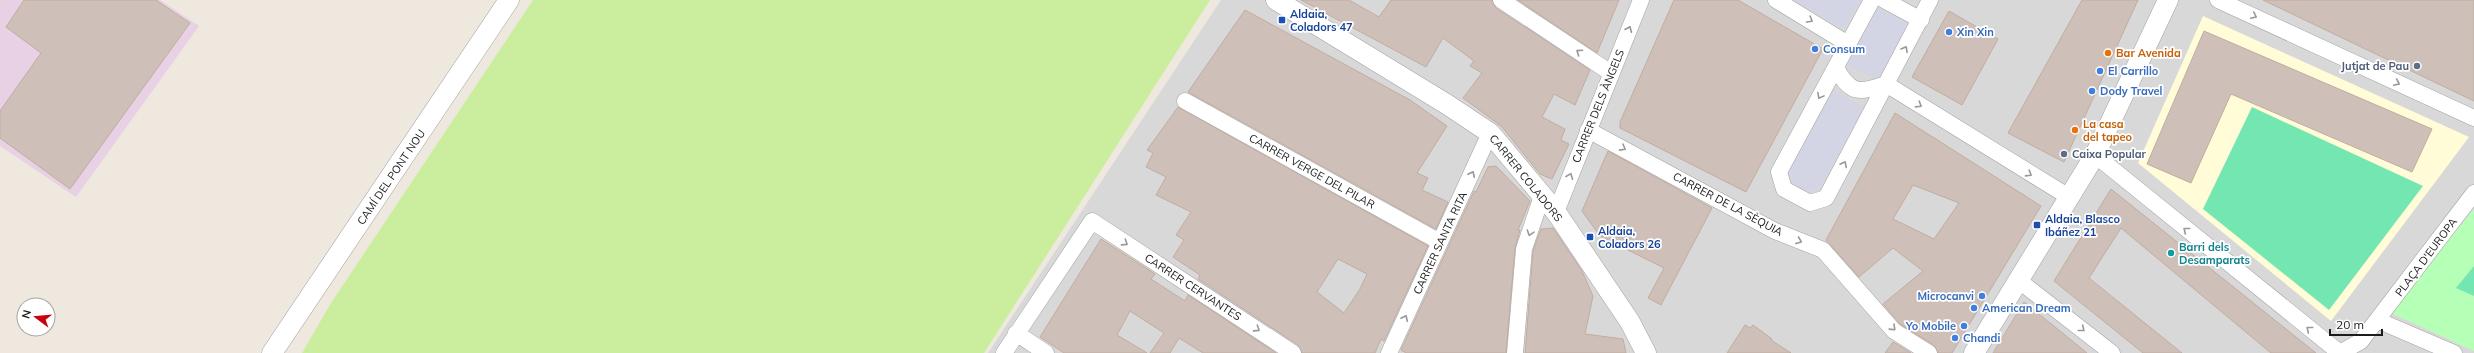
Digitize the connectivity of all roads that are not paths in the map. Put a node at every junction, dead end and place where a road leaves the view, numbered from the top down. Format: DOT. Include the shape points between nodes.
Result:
graph roads {
  1 [pos="509,0"];
  2 [pos="1276,0"];
  3 [pos="1501,0"];
  4 [pos="1641,0"];
  5 [pos="1776,0"];
  6 [pos="1872,0"];
  7 [pos="1884,0"];
  8 [pos="1930,0"];
  9 [pos="2168,0"];
  10 [pos="2218,0"];
  11 [pos="1921,20"];
  12 [pos="1848,44"];
  13 [pos="1836,68"];
  14 [pos="1611,73"];
  15 [pos="1886,84"];
  16 [pos="1185,101"];
  17 [pos="2474,118"];
  18 [pos="1588,130"];
  19 [pos="1490,133"];
  20 [pos="2095,155"];
  21 [pos="2474,193"];
  22 [pos="1542,196"];
  23 [pos="2069,197"];
  24 [pos="1556,212"];
  25 [pos="1440,242"];
  26 [pos="2018,280"];
  27 [pos="2377,320"];
  28 [pos="1016,333"];
  29 [pos="1645,352"];
  30 [pos="272,353"];
  31 [pos="1004,353"];
  32 [pos="1046,353"];
  33 [pos="1293,353"];
  34 [pos="1389,353"];
  35 [pos="1515,353"];
  36 [pos="1929,353"];
  37 [pos="1974,353"];
  38 [pos="2112,353"];
  39 [pos="2340,353"];
  40 [pos="2454,353"];
  1 -- 30 [label="street, CAMÍ DEL PONT NOU"];
  2 -- 19 [label="street, CARRER COLADORS" via="1448,104"];
  14 -- 3 [label="street, one-way"];
  14 -- 4 [label="street, CARRER DELS ÀNGELS, one-way"];
  5 -- 12 [label="street, one-way"];
  6 -- 12 [label="street"];
  7 -- 11 [label="street"];
  8 -- 11 [label="street"];
  9 -- 20 [label="street"];
  10 -- 17 [label="street, one-way"];
  15 -- 11 [label="street, one-way"];
  12 -- 13 [label="street"];
  13 -- 15 [label="street" via="1843,81 1854,89 1864,92"];
  13 -- 15 [label="street, one-way" via="1779,172 1784,189 1810,203 1826,198"];
  14 -- 18 [label="street, CARRER DELS ÀNGELS"];
  15 -- 23 [label="street, one-way"];
  16 -- 25 [label="street, CARRER VERGE DEL PILAR"];
  24 -- 18 [label="street, CARRER DELS ÀNGELS, one-way"];
  18 -- 36 [label="street, CARRER DE LA SÈQUIA, one-way" via="1775,231 1823,250 1894,331"];
  19 -- 22 [label="street, CARRER COLADORS"];
  25 -- 19 [label="street, CARRER SANTA RITA, one-way"];
  20 -- 23 [label="street"];
  39 -- 20 [label="street, one-way"];
  21 -- 27 [label="street, PLAÇA D'EUROPA"];
  22 -- 24 [label="street, CARRER COLADORS"];
  22 -- 35 [label="street, one-way" via="1524,249"];
  23 -- 26 [label="street"];
  24 -- 29 [label="street, CARRER COLADORS" via="1630,322"];
  34 -- 25 [label="street, CARRER SANTA RITA, one-way"];
  26 -- 37 [label="street"];
  26 -- 38 [label="street, one-way"];
  27 -- 39 [label="street, PLAÇA D'EUROPA" via="2360,341"];
  27 -- 40 [label="street"];
  28 -- 31 [label="street"];
  28 -- 32 [label="street"];
  28 -- 33 [label="street, CARRER CERVANTES, one-way" via="1092,221"];
}
